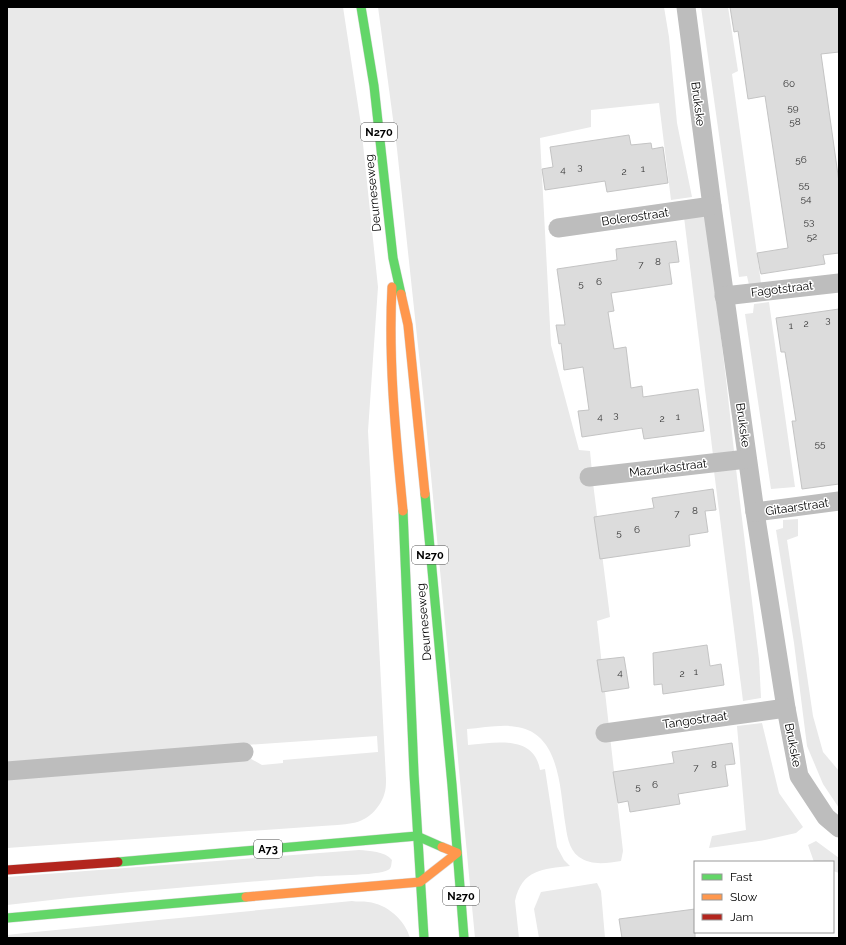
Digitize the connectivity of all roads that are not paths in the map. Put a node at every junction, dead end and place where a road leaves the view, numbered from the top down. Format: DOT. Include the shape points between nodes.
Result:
graph roads {
  1 [pos="361,7"];
  2 [pos="686,7"];
  3 [pos="712,206"];
  4 [pos="558,228"];
  5 [pos="393,258"];
  6 [pos="839,282"];
  7 [pos="724,296"];
  8 [pos="747,459"];
  9 [pos="589,478"];
  10 [pos="839,501"];
  11 [pos="755,512"];
  12 [pos="786,708"];
  13 [pos="605,733"];
  14 [pos="244,752"];
  15 [pos="7,771"];
  16 [pos="839,828"];
  17 [pos="417,836"];
  18 [pos="457,853"];
  19 [pos="7,870"];
  20 [pos="420,882"];
  21 [pos="7,918"];
  22 [pos="424,938"];
  23 [pos="464,938"];
  1 -- 5 [label="main road, Deurneseweg / N270" via="374,86"];
  2 -- 3 [label="street, Brukske"];
  3 -- 4 [label="street, Bolerostraat"];
  3 -- 7 [label="street, Brukske"];
  5 -- 17 [label="main road, Deurneseweg / N270" via="390,325 404,522"];
  5 -- 18 [label="main road, Deurneseweg / N270" via="409,333"];
  6 -- 7 [label="street, Fagotstraat"];
  7 -- 8 [label="street, Brukske"];
  8 -- 9 [label="street, Mazurkastraat"];
  8 -- 11 [label="street, Brukske"];
  10 -- 11 [label="street, Gitaarstraat"];
  11 -- 12 [label="street, Brukske"];
  12 -- 13 [label="street, Tangostraat"];
  12 -- 16 [label="street, Brukske" via="799,776 826,817"];
  14 -- 15 [label="street"];
  17 -- 18 [label="main road"];
  17 -- 19 [label="main road, A73"];
  17 -- 20 [label="main road, Deurneseweg / N270"];
  18 -- 20 [label="main road"];
  18 -- 23 [label="main road, Deurneseweg / N270"];
  20 -- 21 [label="main road"];
  20 -- 22 [label="main road, Deurneseweg / N270"];
}
